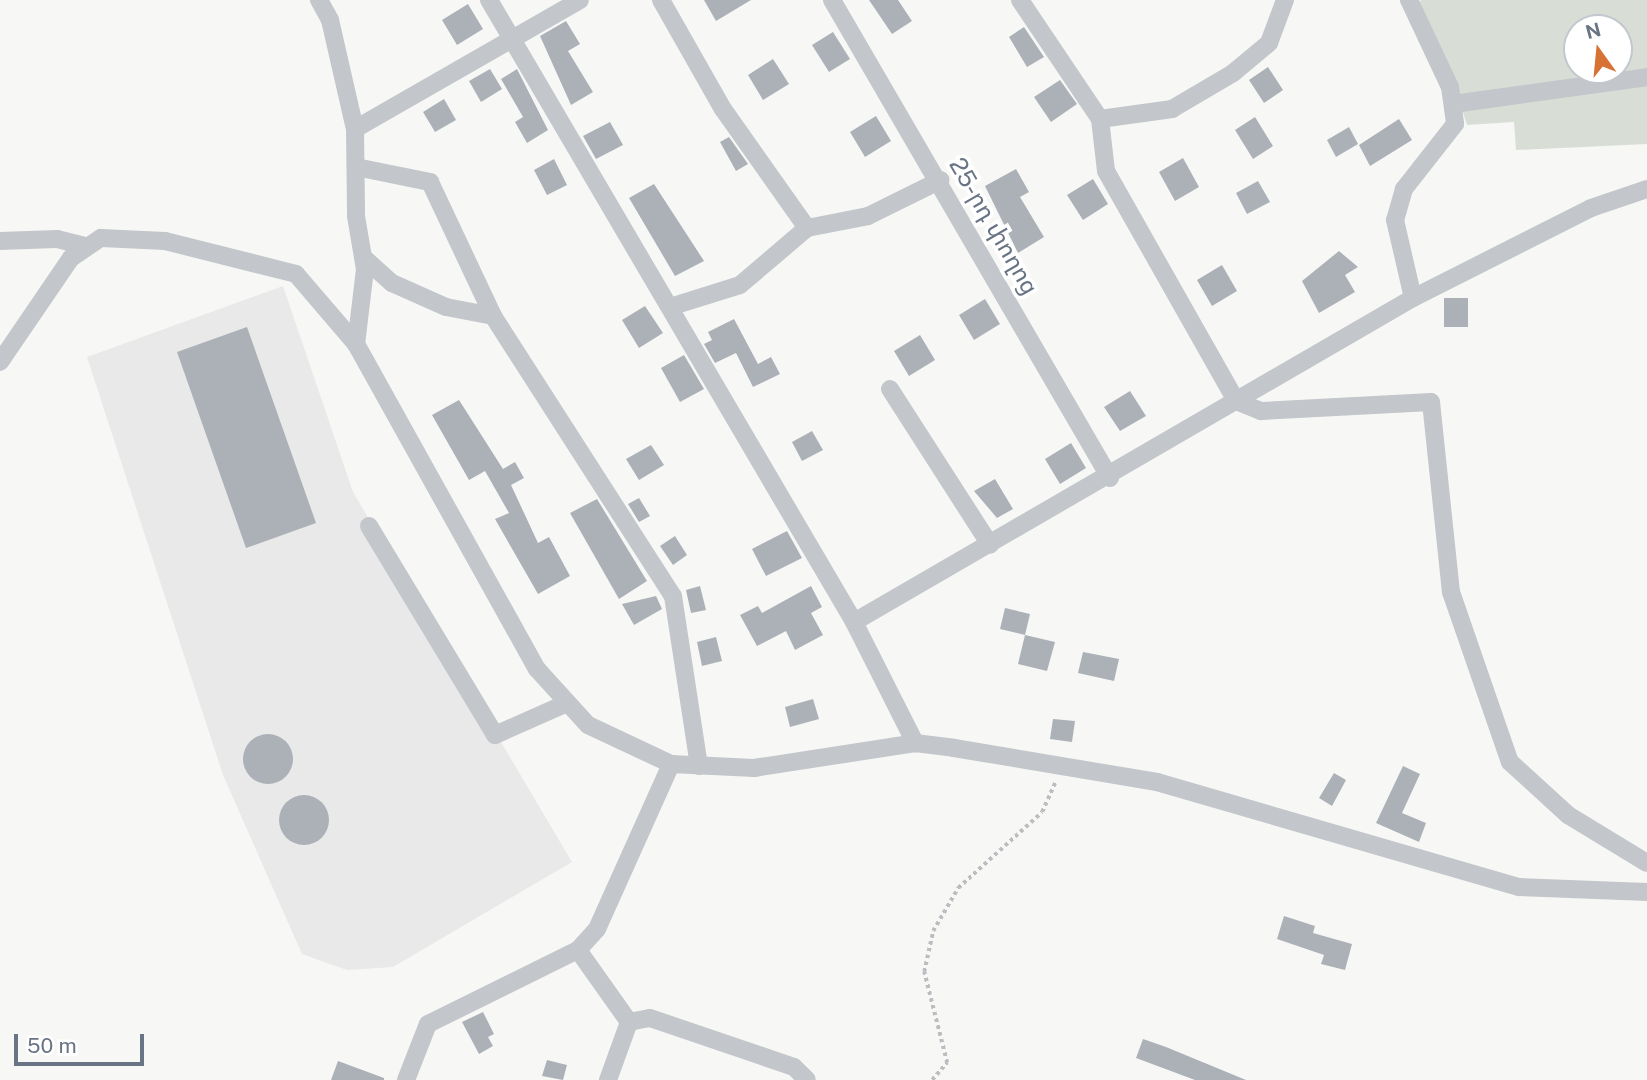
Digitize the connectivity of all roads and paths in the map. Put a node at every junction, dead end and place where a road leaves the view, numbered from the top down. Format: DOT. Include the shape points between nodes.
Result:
graph roads {
  1 [pos="319,0"];
  2 [pos="489,0"];
  3 [pos="580,0"];
  4 [pos="661,0"];
  5 [pos="832,0"];
  6 [pos="1020,0"];
  7 [pos="1285,0"];
  8 [pos="1410,0"];
  9 [pos="513,38"];
  10 [pos="1647,77"];
  11 [pos="1453,104"];
  12 [pos="1100,119"];
  13 [pos="355,129"];
  14 [pos="356,167"];
  15 [pos="940,180"];
  16 [pos="1647,189"];
  17 [pos="807,228"];
  18 [pos="0,240"];
  19 [pos="86,246"];
  20 [pos="364,258"];
  21 [pos="1413,298"];
  22 [pos="673,306"];
  23 [pos="493,316"];
  24 [pos="356,344"];
  25 [pos="0,362"];
  26 [pos="890,389"];
  27 [pos="1236,401"];
  28 [pos="1110,478"];
  29 [pos="369,527"];
  30 [pos="990,545"];
  31 [pos="854,622"];
  32 [pos="565,704"];
  33 [pos="915,743"];
  34 [pos="671,764"];
  35 [pos="1062,764"];
  36 [pos="699,766"];
  37 [pos="1647,863"];
  38 [pos="1647,892"];
  39 [pos="578,950"];
  40 [pos="629,1022"];
  41 [pos="406,1080"];
  42 [pos="608,1080"];
  43 [pos="807,1080"];
  44 [pos="932,1080"];
  1 -- 13 [label="street" via="330,20"];
  2 -- 9 [label="street"];
  3 -- 9 [label="street"];
  4 -- 17 [label="street" via="723,109"];
  5 -- 15 [label="street, 25-րդ փողոց"];
  6 -- 12 [label="street"];
  7 -- 12 [label="street" via="1269,43 1172,109"];
  8 -- 11 [label="street"];
  9 -- 13 [label="street"];
  9 -- 22 [label="street" via="585,170"];
  10 -- 11 [label="street"];
  11 -- 21 [label="street" via="1455,124 1404,189 1395,220"];
  12 -- 27 [label="street" via="1106,171"];
  13 -- 14 [label="street"];
  14 -- 20 [label="street"];
  14 -- 23 [label="street" via="430,182"];
  15 -- 17 [label="street" via="868,216"];
  15 -- 28 [label="street, 25-րդ փողոց"];
  16 -- 21 [label="street" via="1591,208"];
  17 -- 22 [label="street" via="740,285"];
  18 -- 19 [label="street" via="57,239"];
  19 -- 24 [label="street" via="120,235 165,241 296,274"];
  19 -- 25 [label="street" via="71,258"];
  20 -- 23 [label="street" via="392,283 446,306"];
  20 -- 24 [label="street"];
  21 -- 27 [label="street"];
  22 -- 31 [label="street"];
  23 -- 36 [label="street" via="673,596"];
  24 -- 32 [label="street" via="478,569"];
  26 -- 30 [label="street"];
  27 -- 28 [label="street"];
  27 -- 37 [label="street" via="1261,411 1431,402 1451,592 1510,762 1568,815"];
  28 -- 30 [label="street"];
  29 -- 32 [label="street" via="495,735"];
  30 -- 31 [label="street"];
  31 -- 33 [label="street"];
  32 -- 34 [label="street" via="588,724"];
  33 -- 35 [label="street"];
  33 -- 36 [label="street" via="754,768"];
  34 -- 36 [label="street"];
  34 -- 39 [label="street" via="616,894"];
  35 -- 38 [label="street" via="1266,810 1409,860 1519,887"];
  35 -- 44 [label="path" via="1042,812 958,888 933,931 924,972 947,1063"];
  39 -- 40 [label="street"];
  39 -- 41 [label="street" via="428,1024"];
  40 -- 42 [label="street"];
  40 -- 43 [label="street" via="649,1018 794,1067"];
}
